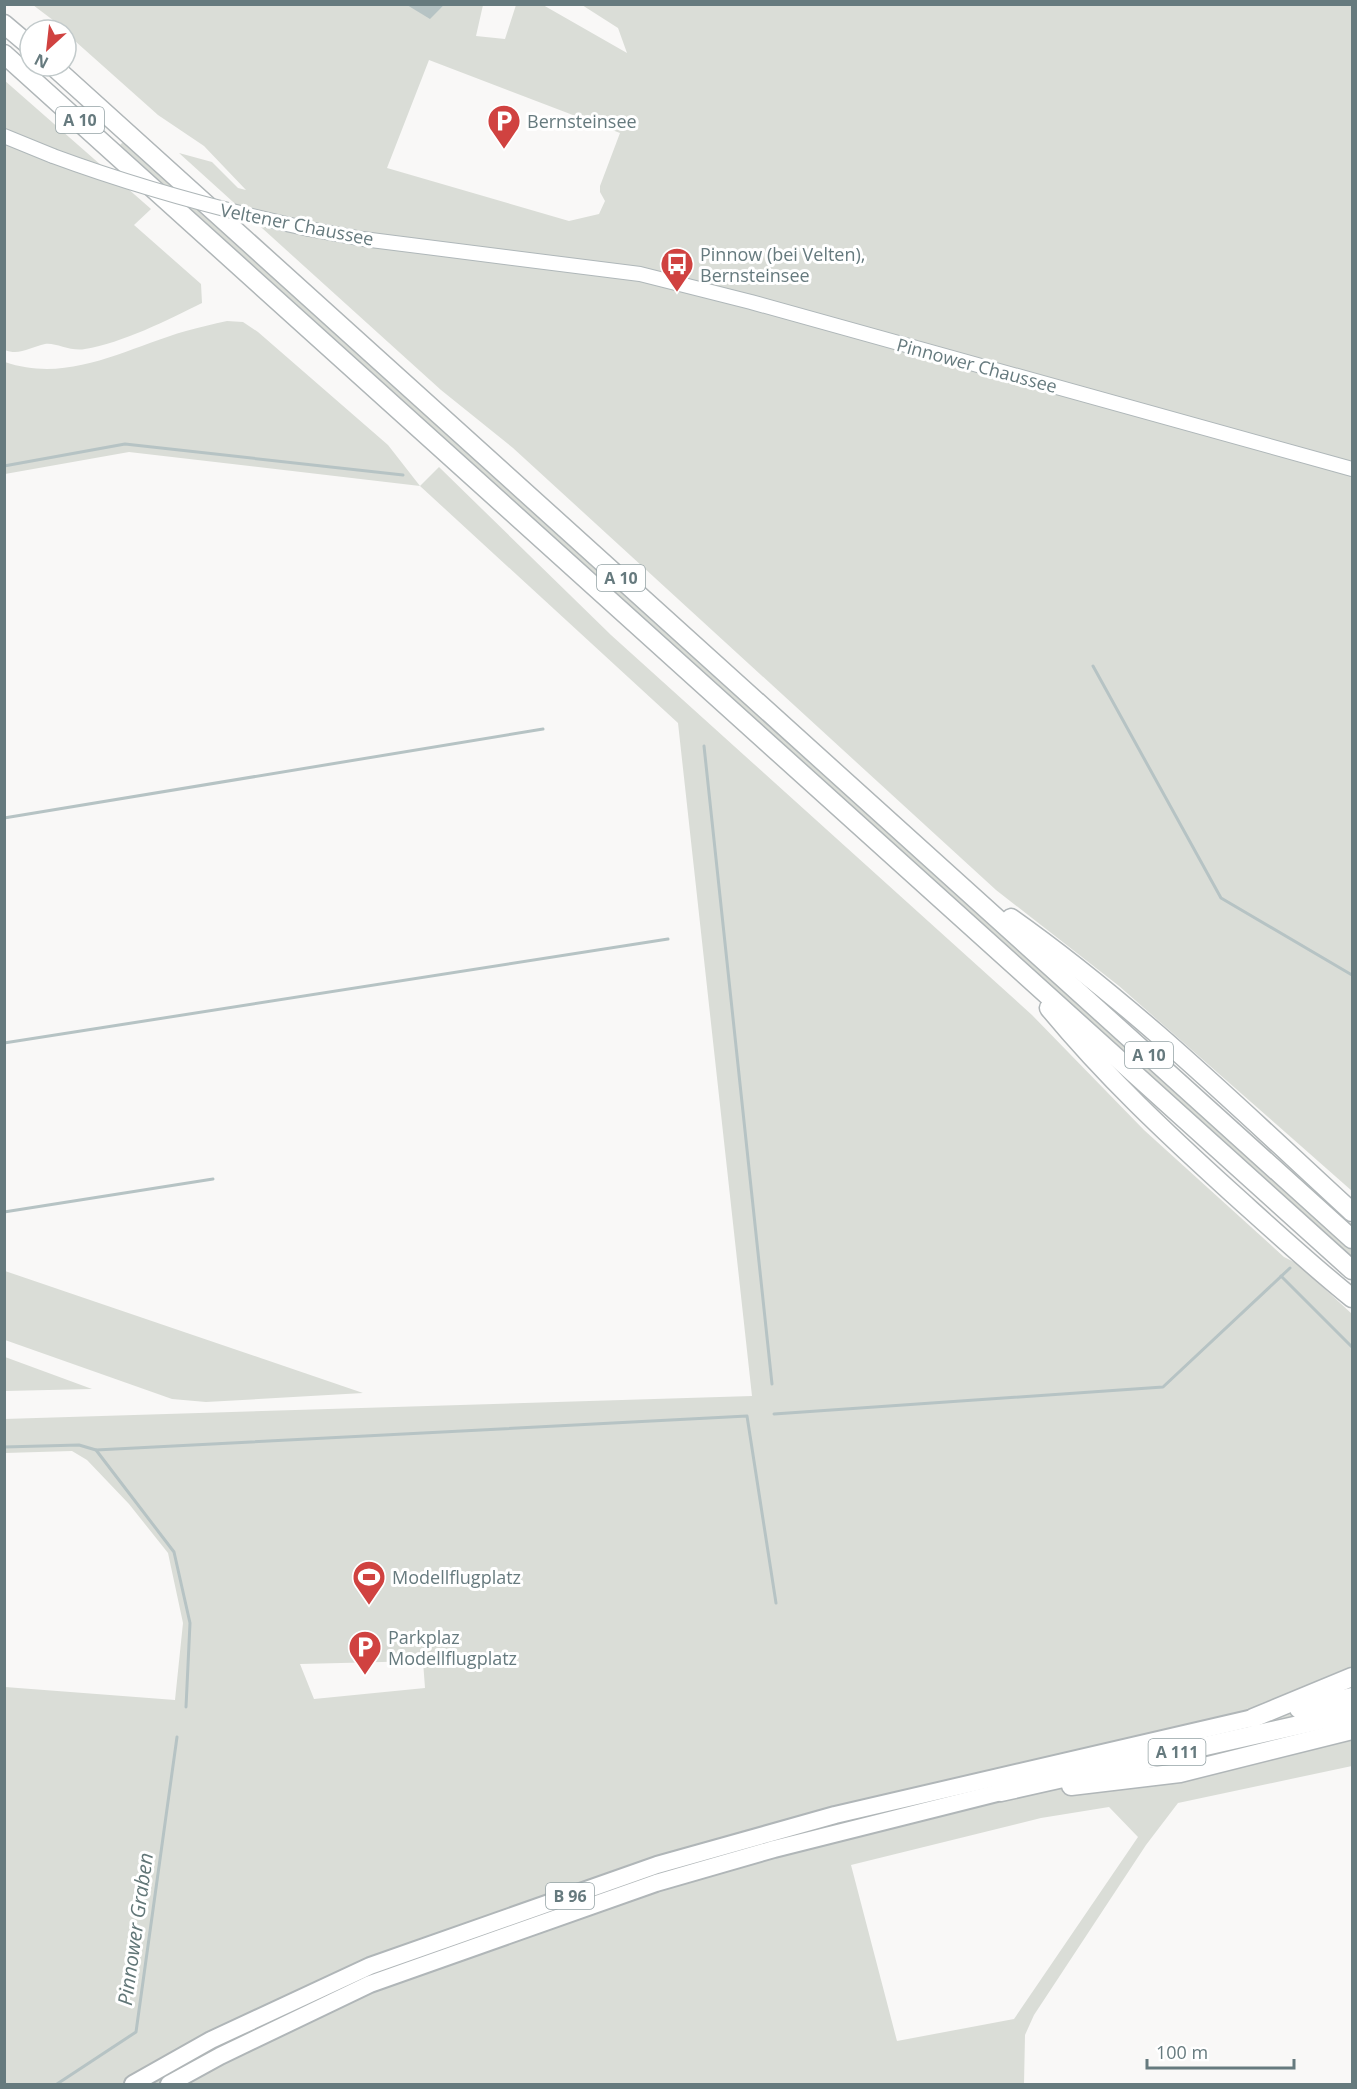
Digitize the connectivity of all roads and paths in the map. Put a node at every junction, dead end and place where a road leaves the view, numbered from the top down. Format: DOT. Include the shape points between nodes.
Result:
graph roads {
  1 [pos="4,24"];
  2 [pos="18,36"];
  3 [pos="4,54"];
  4 [pos="66,78"];
  5 [pos="4,136"];
  6 [pos="600,267"];
  7 [pos="1353,470"];
  8 [pos="945,872"];
  9 [pos="1008,958"];
  10 [pos="1238,1107"];
  11 [pos="1353,1197"];
  12 [pos="1353,1212"];
  13 [pos="1353,1239"];
  14 [pos="1353,1270"];
  15 [pos="1332,1283"];
  16 [pos="1353,1298"];
  17 [pos="1353,1304"];
  18 [pos="1353,1677"];
  19 [pos="1353,1697"];
  20 [pos="1353,1713"];
  21 [pos="1253,1718"];
  22 [pos="1353,1730"];
  23 [pos="1353,1739"];
  24 [pos="1297,1745"];
  25 [pos="1001,1792"];
  26 [pos="133,2085"];
  27 [pos="169,2085"];
  1 -- 2 [label="highway"];
  3 -- 9 [label="highway, A 10"];
  4 -- 8 [label="highway, A 10"];
  5 -- 6 [label="main road, Veltener Chaussee, bridge" via="152,190 231,212 394,243"];
  6 -- 7 [label="main road, Pinnower Chaussee" via="719,293"];
  8 -- 10 [label="highway" via="1115,996"];
  8 -- 13 [label="highway, A 10"];
  9 -- 14 [label="highway, A 10"];
  9 -- 15 [label="highway" via="1114,1083"];
  10 -- 11 [label="highway"];
  10 -- 12 [label="highway"];
  15 -- 16 [label="highway"];
  15 -- 17 [label="highway"];
  18 -- 21 [label="highway"];
  19 -- 21 [label="highway"];
  20 -- 25 [label="highway, A 111"];
  21 -- 26 [label="highway, B 96" via="835,1815 657,1865 370,1966 211,2040"];
  22 -- 24 [label="highway"];
  23 -- 24 [label="highway"];
  24 -- 25 [label="highway" via="1180,1773"];
  25 -- 27 [label="highway, B 96" via="774,1849 612,1899 370,1984 220,2056"];
}
